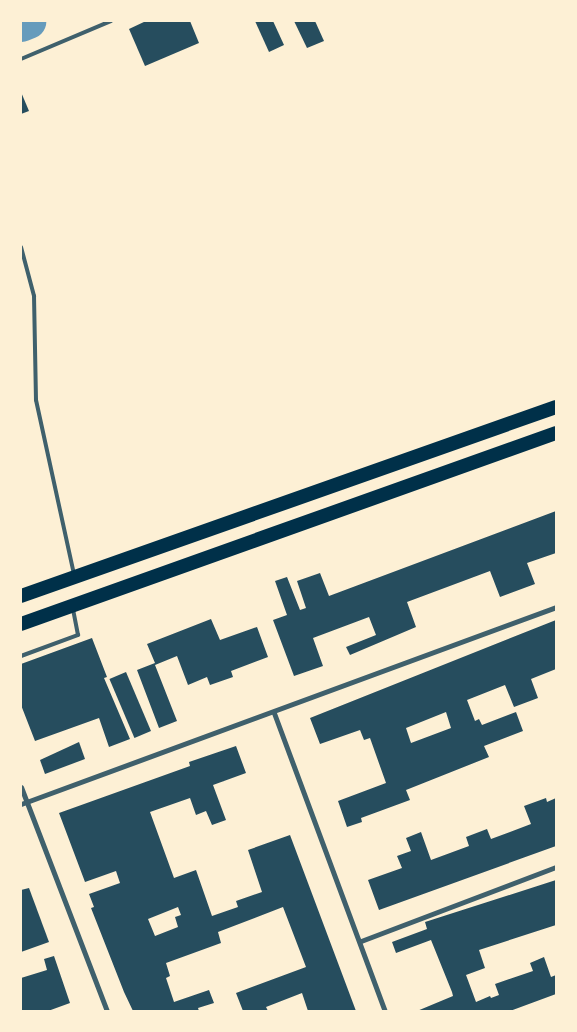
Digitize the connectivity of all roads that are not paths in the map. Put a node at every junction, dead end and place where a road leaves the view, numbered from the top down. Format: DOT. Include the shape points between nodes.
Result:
graph roads {
  1 [pos="111,21"];
  2 [pos="21,60"];
  3 [pos="21,247"];
  4 [pos="556,407"];
  5 [pos="556,433"];
  6 [pos="75,578"];
  7 [pos="21,596"];
  8 [pos="72,605"];
  9 [pos="556,607"];
  10 [pos="21,624"];
  11 [pos="21,656"];
  12 [pos="274,713"];
  13 [pos="21,787"];
  14 [pos="24,803"];
  15 [pos="556,867"];
  16 [pos="361,941"];
  17 [pos="107,1011"];
  18 [pos="385,1011"];
  1 -- 2 [label="lane"];
  3 -- 6 [label="lane" via="34,296 36,400"];
  4 -- 6 [label="highway"];
  5 -- 8 [label="highway"];
  6 -- 7 [label="highway"];
  8 -- 10 [label="highway"];
  8 -- 11 [label="lane" via="78,634"];
  9 -- 12 [label="street"];
  12 -- 14 [label="street"];
  12 -- 16 [label="street"];
  13 -- 14 [label="street"];
  14 -- 17 [label="street"];
  15 -- 16 [label="street"];
  16 -- 18 [label="street"];
}
